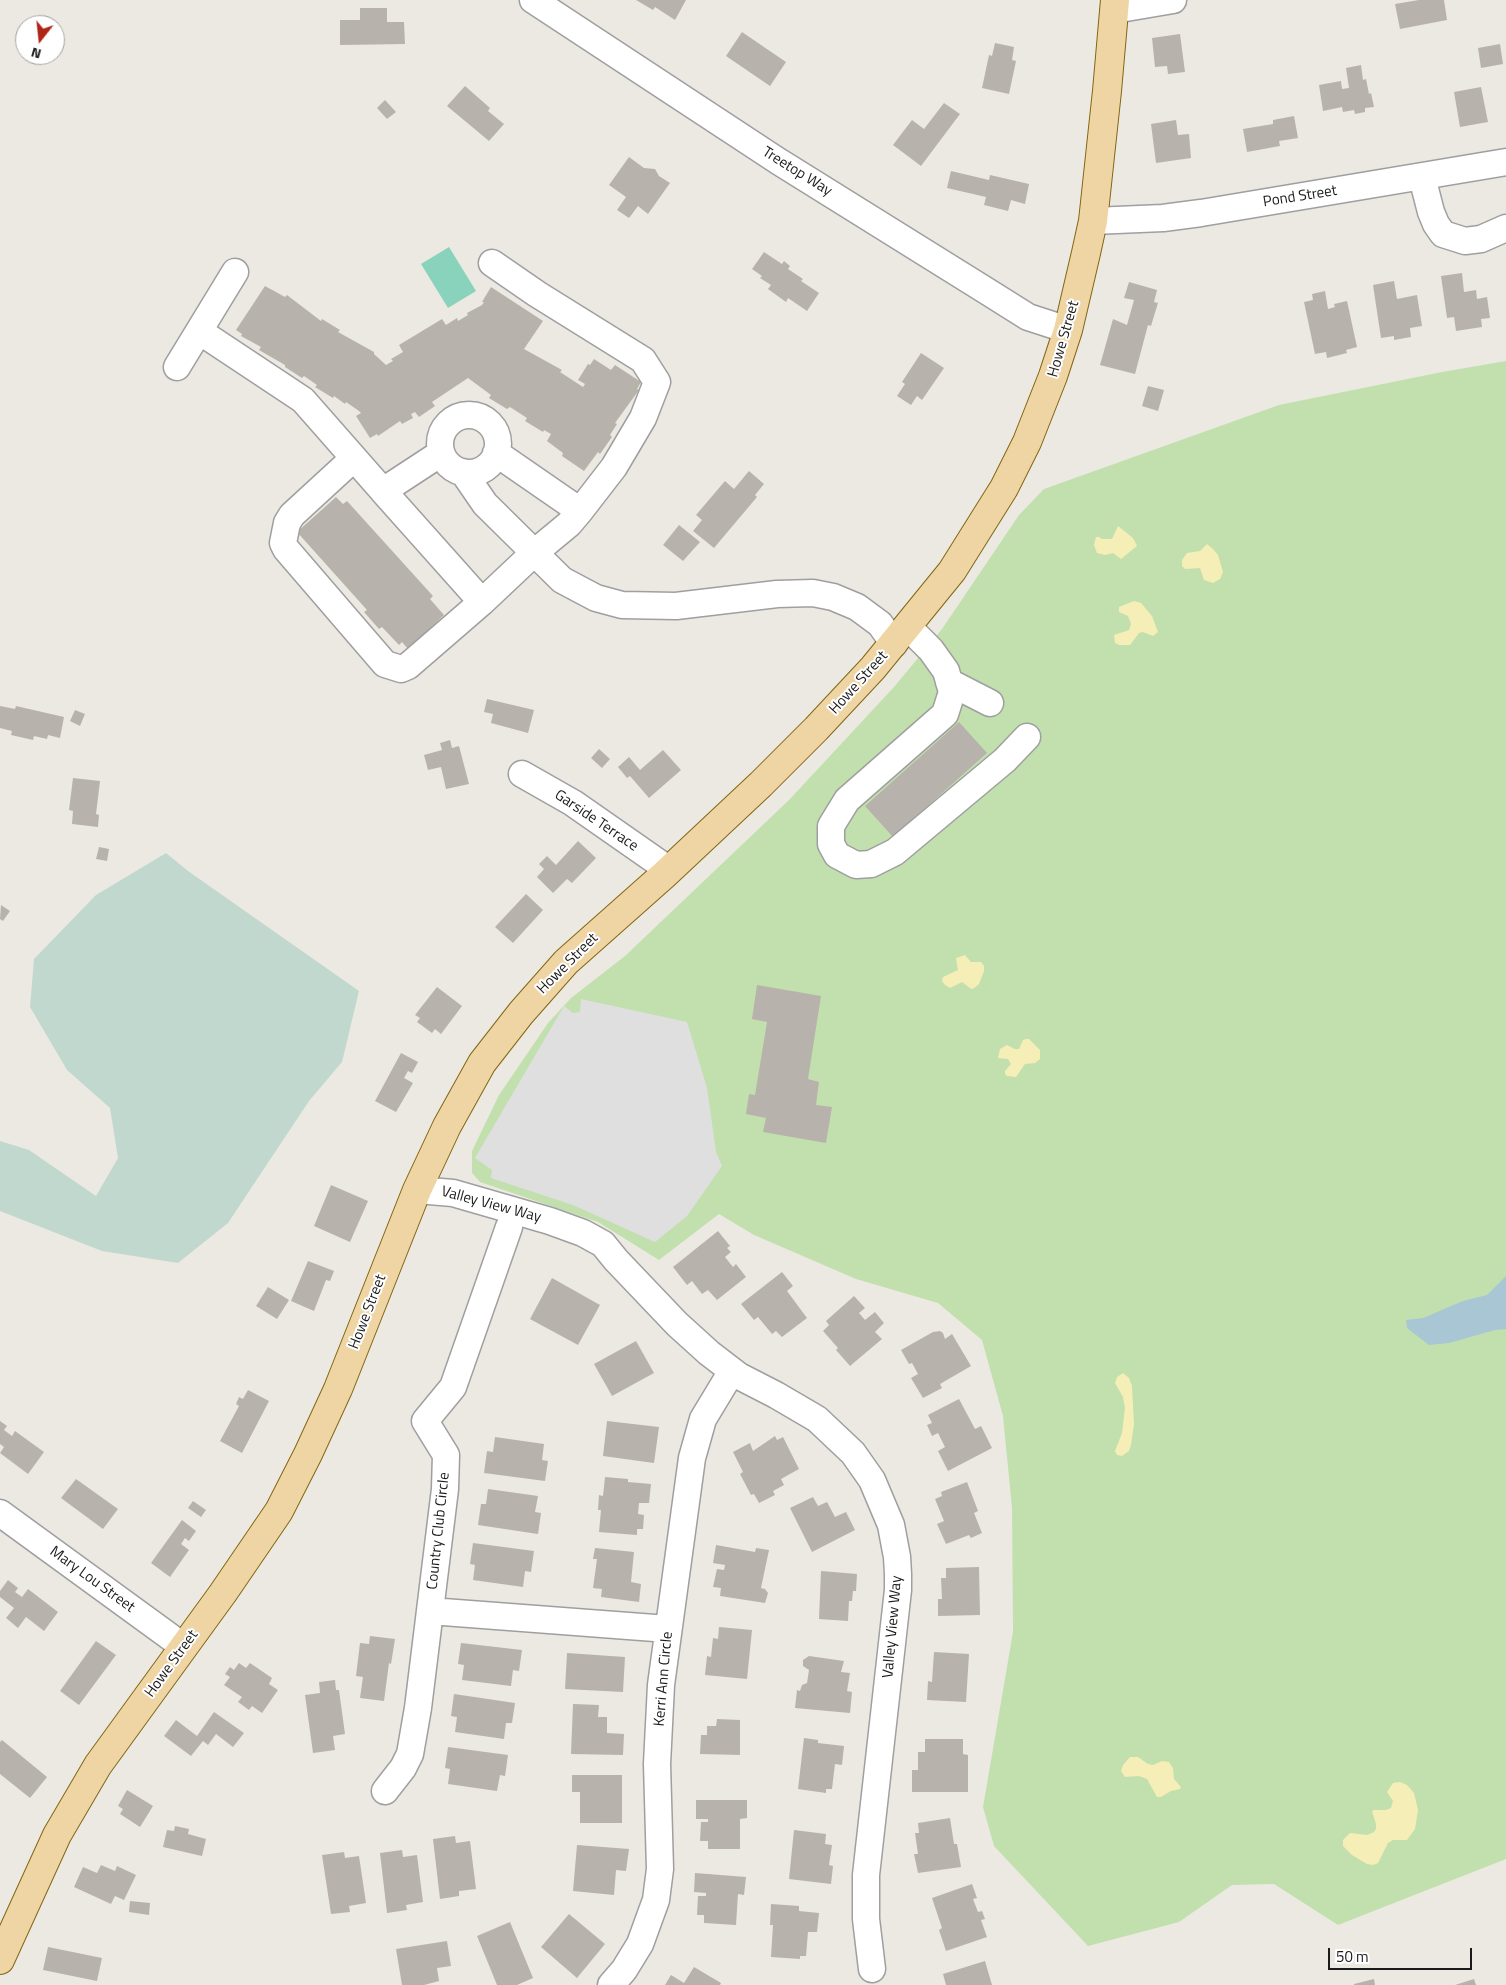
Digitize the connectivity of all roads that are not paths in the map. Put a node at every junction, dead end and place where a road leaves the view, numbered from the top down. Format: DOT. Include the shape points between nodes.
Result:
graph roads {
  1 [pos="533,0"];
  2 [pos="1173,0"];
  3 [pos="1114,5"];
  4 [pos="1506,162"];
  5 [pos="1422,177"];
  6 [pos="1093,221"];
  7 [pos="1506,228"];
  8 [pos="492,263"];
  9 [pos="235,272"];
  10 [pos="1068,330"];
  11 [pos="199,331"];
  12 [pos="177,367"];
  13 [pos="441,444"];
  14 [pos="496,453"];
  15 [pos="354,458"];
  16 [pos="463,472"];
  17 [pos="383,490"];
  18 [pos="580,511"];
  19 [pos="534,553"];
  20 [pos="482,602"];
  21 [pos="901,635"];
  22 [pos="949,682"];
  23 [pos="990,703"];
  24 [pos="1027,737"];
  25 [pos="522,774"];
  26 [pos="669,870"];
  27 [pos="417,1190"];
  28 [pos="504,1220"];
  29 [pos="732,1371"];
  30 [pos="0,1513"];
  31 [pos="430,1611"];
  32 [pos="668,1629"];
  33 [pos="184,1647"];
  34 [pos="385,1791"];
  35 [pos="0,1960"];
  36 [pos="872,1969"];
  37 [pos="611,1985"];
  1 -- 10 [label="street, Treetop Way" via="778,161 1028,317"];
  2 -- 3 [label="street"];
  3 -- 6 [label="main road, Howe Street"];
  4 -- 5 [label="street, Pond Street"];
  5 -- 6 [label="street, Pond Street" via="1201,213"];
  5 -- 7 [label="street" via="1431,212 1443,234 1465,241 1481,239"];
  6 -- 10 [label="main road, Howe Street"];
  8 -- 18 [label="street" via="643,360 657,382 637,430"];
  9 -- 11 [label="street"];
  10 -- 21 [label="main road, Howe Street" via="1041,409 1004,488 952,571"];
  11 -- 12 [label="street"];
  11 -- 15 [label="street" via="303,400"];
  13 -- 14 [label="street" via="445,427 452,420 460,416 478,416 492,427 496,435"];
  13 -- 16 [label="street" via="450,466"];
  13 -- 17 [label="street"];
  14 -- 16 [label="street" via="480,471"];
  14 -- 18 [label="street"];
  15 -- 17 [label="street"];
  15 -- 20 [label="street" via="292,515 283,543 385,664 401,669 408,666"];
  16 -- 19 [label="street" via="485,504"];
  17 -- 20 [label="street"];
  18 -- 19 [label="street"];
  19 -- 20 [label="street"];
  19 -- 21 [label="street" via="562,580 596,598 622,604 676,606 813,593 834,597 857,607"];
  21 -- 22 [label="street" via="931,650 946,671"];
  21 -- 26 [label="main road, Howe Street" via="816,729"];
  22 -- 23 [label="street"];
  22 -- 24 [label="street" via="952,692 946,714 847,800 831,826 831,844 836,855 856,865 871,864 895,852 1005,760"];
  25 -- 26 [label="street, Garside Terrace" via="573,804"];
  26 -- 27 [label="main road, Howe Street" via="566,962 503,1036 465,1093"];
  27 -- 28 [label="street, Valley View Way" via="454,1193"];
  27 -- 33 [label="main road, Howe Street" via="338,1389 279,1511"];
  28 -- 29 [label="street, Valley View Way" via="550,1221 584,1233 603,1244 677,1324"];
  28 -- 31 [label="street, Country Club Circle" via="452,1387 425,1421 446,1455 445,1490"];
  29 -- 32 [label="street, Kerri Ann Circle" via="706,1412 696,1442"];
  29 -- 36 [label="street, Valley View Way" via="818,1419 842,1440 872,1480 891,1525 898,1557 898,1590 866,1875 866,1919"];
  30 -- 33 [label="street, Mary Lou Street"];
  31 -- 32 [label="street"];
  31 -- 34 [label="street, Country Club Circle" via="410,1754"];
  32 -- 37 [label="street, Kerri Ann Circle" via="661,1685 658,1885 652,1916 640,1944"];
  33 -- 35 [label="main road, Howe Street" via="79,1796 36,1878"];
}
